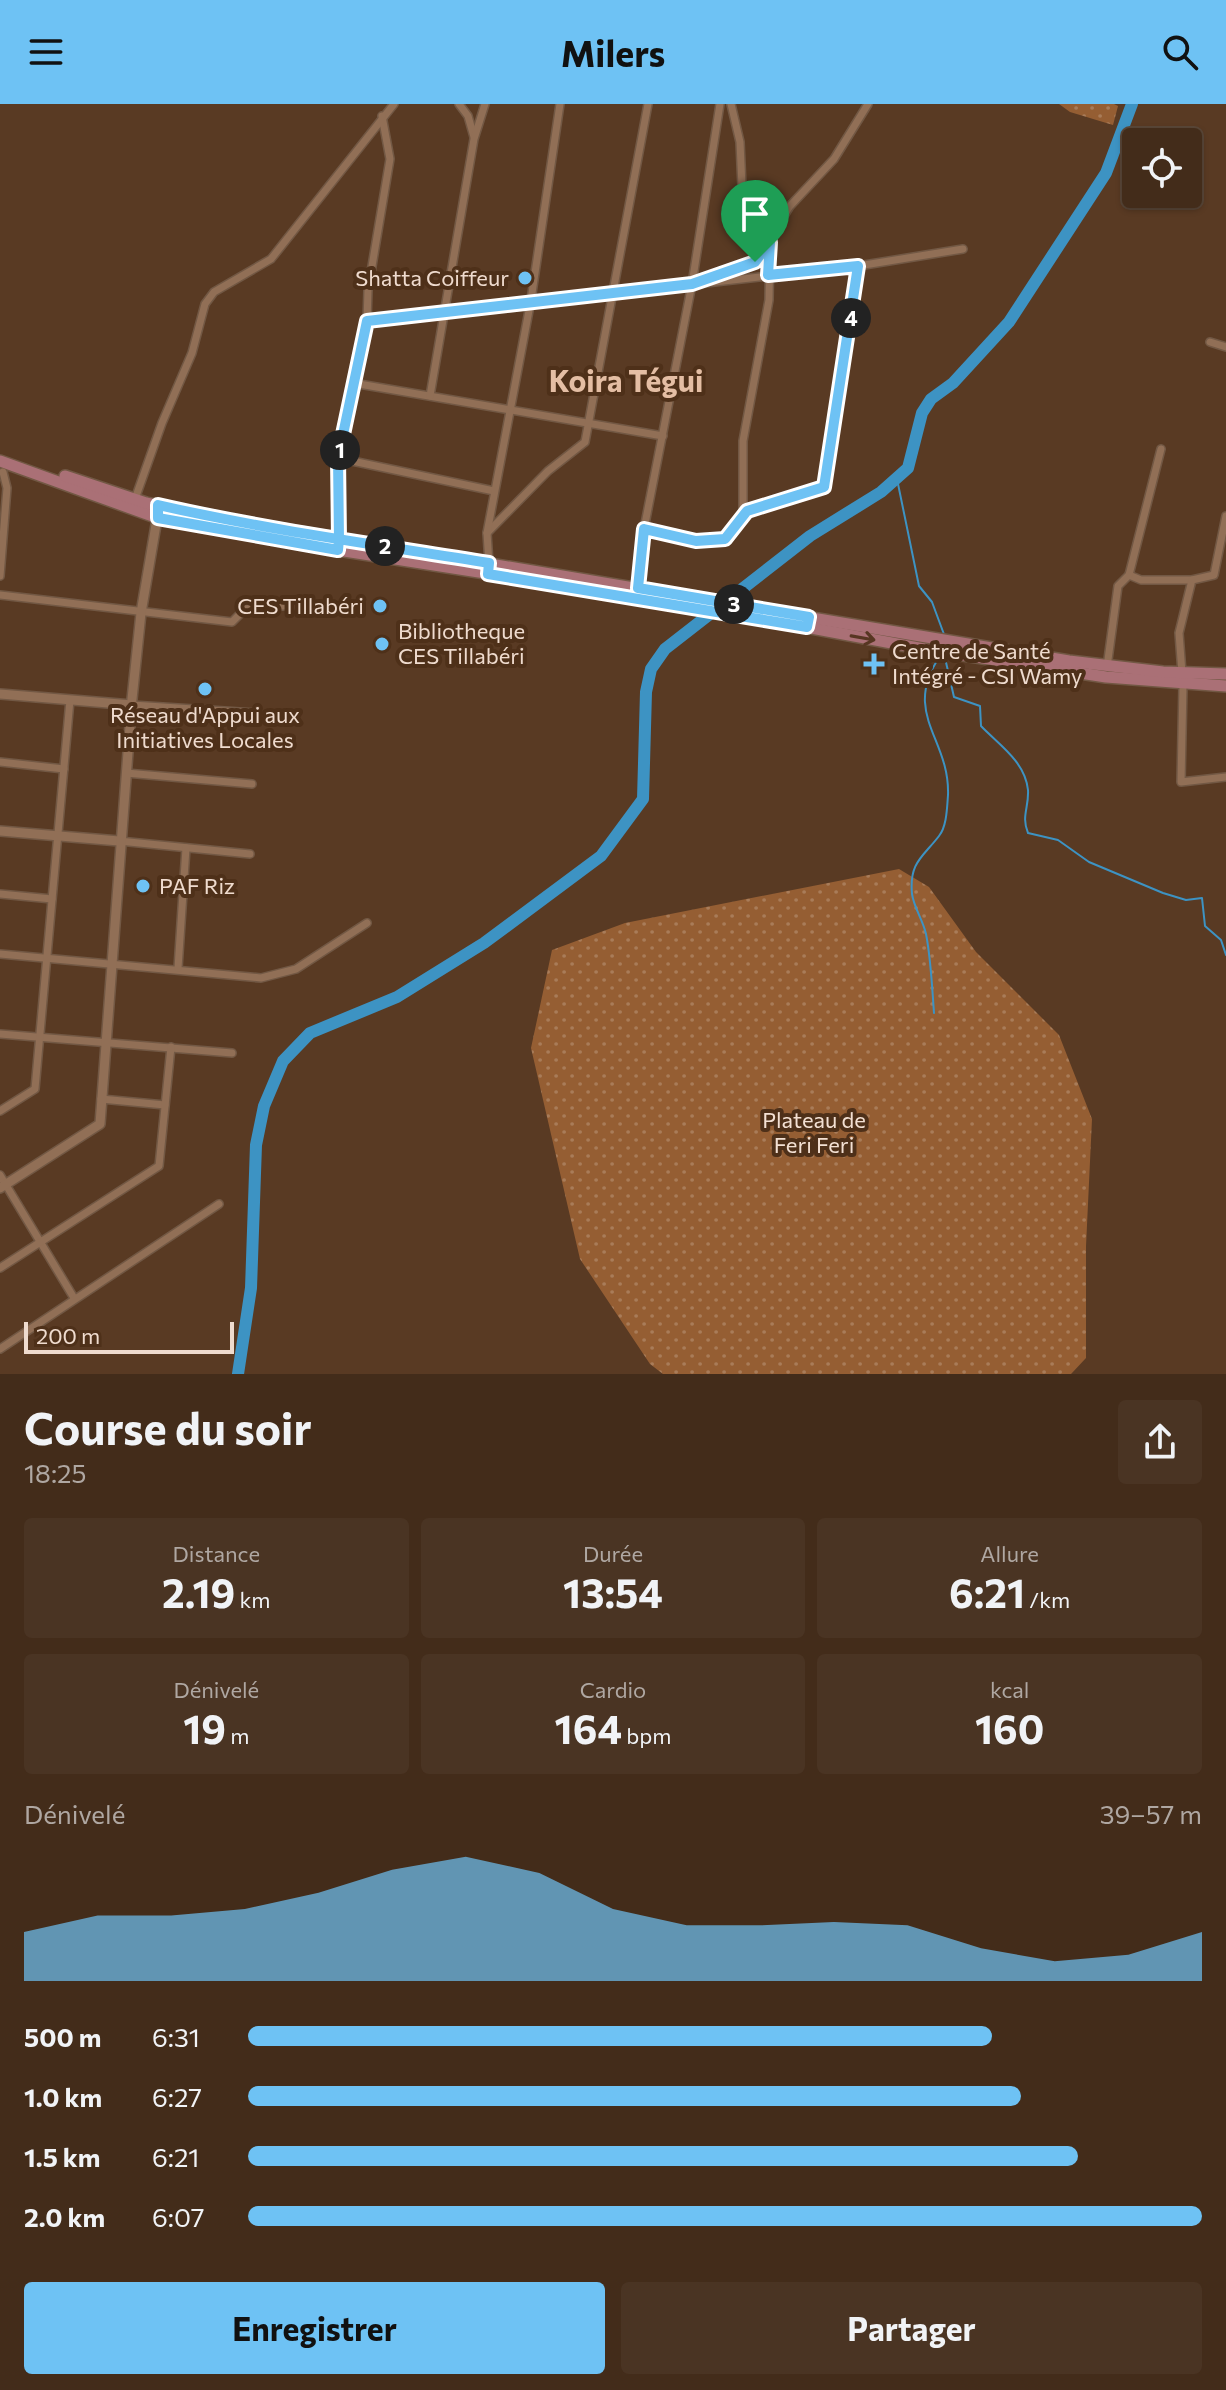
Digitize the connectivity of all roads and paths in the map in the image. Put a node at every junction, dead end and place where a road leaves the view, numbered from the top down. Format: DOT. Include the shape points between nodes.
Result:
graph roads {
  1 [pos="394,104"];
  2 [pos="459,104"];
  3 [pos="485,104"];
  4 [pos="560,104"];
  5 [pos="648,104"];
  6 [pos="720,104"];
  7 [pos="731,104"];
  8 [pos="868,104"];
  9 [pos="382,116"];
  10 [pos="474,139"];
  11 [pos="770,242"];
  12 [pos="963,249"];
  13 [pos="858,266"];
  14 [pos="768,275"];
  15 [pos="692,284"];
  16 [pos="612,292"];
  17 [pos="531,300"];
  18 [pos="445,312"];
  19 [pos="367,321"];
  20 [pos="1210,342"];
  21 [pos="1226,347"];
  22 [pos="353,383"];
  23 [pos="430,396"];
  24 [pos="508,410"];
  25 [pos="588,423"];
  26 [pos="663,436"];
  27 [pos="1161,449"];
  28 [pos="0,453"];
  29 [pos="338,458"];
  30 [pos="3,467"];
  31 [pos="494,491"];
  32 [pos="135,499"];
  33 [pos="158,511"];
  34 [pos="1226,516"];
  35 [pos="743,517"];
  36 [pos="644,529"];
  37 [pos="487,533"];
  38 [pos="338,545"];
  39 [pos="488,568"];
  40 [pos="1129,575"];
  41 [pos="0,576"];
  42 [pos="1192,580"];
  43 [pos="638,588"];
  44 [pos="0,595"];
  45 [pos="703,603"];
  46 [pos="308,604"];
  47 [pos="141,613"];
  48 [pos="1107,672"];
  49 [pos="1226,674"];
  50 [pos="1182,679"];
  51 [pos="1226,686"];
  52 [pos="0,694"];
  53 [pos="70,700"];
  54 [pos="132,705"];
  55 [pos="255,713"];
  56 [pos="0,762"];
  57 [pos="64,769"];
  58 [pos="126,773"];
  59 [pos="1226,777"];
  60 [pos="252,784"];
  61 [pos="0,831"];
  62 [pos="57,836"];
  63 [pos="119,841"];
  64 [pos="186,848"];
  65 [pos="250,854"];
  66 [pos="0,894"];
  67 [pos="52,899"];
  68 [pos="367,923"];
  69 [pos="0,954"];
  70 [pos="46,958"];
  71 [pos="111,962"];
  72 [pos="178,968"];
  73 [pos="0,1034"];
  74 [pos="39,1035"];
  75 [pos="105,1040"];
  76 [pos="171,1047"];
  77 [pos="232,1053"];
  78 [pos="101,1099"];
  79 [pos="165,1105"];
  80 [pos="0,1111"];
  81 [pos="0,1175"];
  82 [pos="3,1186"];
  83 [pos="219,1204"];
  84 [pos="40,1242"];
  85 [pos="0,1268"];
  86 [pos="74,1298"];
  87 [pos="0,1349"];
  1 -- 9 [label="street"];
  2 -- 10 [label="street"];
  3 -- 10 [label="street"];
  4 -- 17 [label="street"];
  5 -- 16 [label="street"];
  6 -- 15 [label="street"];
  7 -- 11 [label="street" via="742,187 766,201"];
  8 -- 11 [label="street" via="834,159 790,206"];
  9 -- 19 [label="street" via="390,159"];
  9 -- 32 [label="street" via="343,173 271,259 214,292 205,304 192,353"];
  10 -- 18 [label="street"];
  11 -- 14 [label="street"];
  11 -- 15 [label="street" via="755,262"];
  12 -- 13 [label="street"];
  13 -- 14 [label="street"];
  13 -- 35 [label="street" via="824,487 747,511"];
  14 -- 15 [label="street"];
  14 -- 35 [label="street" via="766,330 743,441"];
  15 -- 16 [label="street"];
  15 -- 26 [label="street"];
  16 -- 17 [label="street"];
  16 -- 25 [label="street"];
  17 -- 18 [label="street"];
  17 -- 24 [label="street"];
  18 -- 19 [label="street"];
  18 -- 23 [label="street"];
  19 -- 22 [label="street"];
  20 -- 21 [label="street"];
  22 -- 23 [label="street"];
  22 -- 29 [label="street"];
  23 -- 24 [label="street"];
  24 -- 25 [label="street"];
  24 -- 31 [label="street"];
  25 -- 26 [label="street"];
  25 -- 37 [label="street" via="585,442"];
  26 -- 36 [label="street"];
  27 -- 40 [label="street"];
  28 -- 32 [label="main road"];
  29 -- 31 [label="street"];
  29 -- 38 [label="street"];
  30 -- 33 [label="main road"];
  30 -- 41 [label="street" via="7,488"];
  31 -- 37 [label="street"];
  32 -- 33 [label="main road"];
  33 -- 38 [label="main road"];
  33 -- 47 [label="street"];
  34 -- 42 [label="street" via="1214,575"];
  35 -- 36 [label="street" via="725,539 696,541"];
  36 -- 43 [label="street"];
  37 -- 39 [label="street"];
  38 -- 39 [label="main road"];
  39 -- 43 [label="main road"];
  39 -- 45 [label="main road"];
  40 -- 42 [label="street" via="1141,580"];
  40 -- 48 [label="street" via="1118,586"];
  42 -- 50 [label="street" via="1179,633"];
  43 -- 45 [label="main road"];
  44 -- 47 [label="street"];
  45 -- 48 [label="main road"];
  46 -- 47 [label="street" via="245,609 232,622"];
  47 -- 54 [label="street"];
  48 -- 50 [label="main road"];
  49 -- 50 [label="main road"];
  50 -- 51 [label="main road"];
  50 -- 59 [label="street" via="1181,782"];
  52 -- 53 [label="street"];
  53 -- 54 [label="street"];
  53 -- 57 [label="street"];
  54 -- 55 [label="street"];
  54 -- 58 [label="street"];
  56 -- 57 [label="street"];
  57 -- 62 [label="street"];
  58 -- 60 [label="street"];
  58 -- 63 [label="street"];
  61 -- 62 [label="street"];
  62 -- 63 [label="street"];
  62 -- 67 [label="street"];
  63 -- 64 [label="street"];
  63 -- 71 [label="street"];
  64 -- 65 [label="street"];
  64 -- 72 [label="street"];
  66 -- 67 [label="street"];
  67 -- 70 [label="street"];
  68 -- 72 [label="street" via="277,977"];
  69 -- 70 [label="street"];
  70 -- 71 [label="street"];
  70 -- 74 [label="street"];
  71 -- 72 [label="street"];
  71 -- 75 [label="street"];
  73 -- 74 [label="street"];
  74 -- 75 [label="street"];
  74 -- 80 [label="street" via="35,1089"];
  75 -- 76 [label="street"];
  75 -- 78 [label="street"];
  76 -- 77 [label="street"];
  76 -- 79 [label="street"];
  78 -- 79 [label="street"];
  78 -- 82 [label="street" via="100,1124"];
  79 -- 84 [label="street" via="159,1166"];
  81 -- 82 [label="street"];
  82 -- 84 [label="street"];
  83 -- 86 [label="street"];
  84 -- 85 [label="street"];
  84 -- 86 [label="street"];
  86 -- 87 [label="street"];
}
